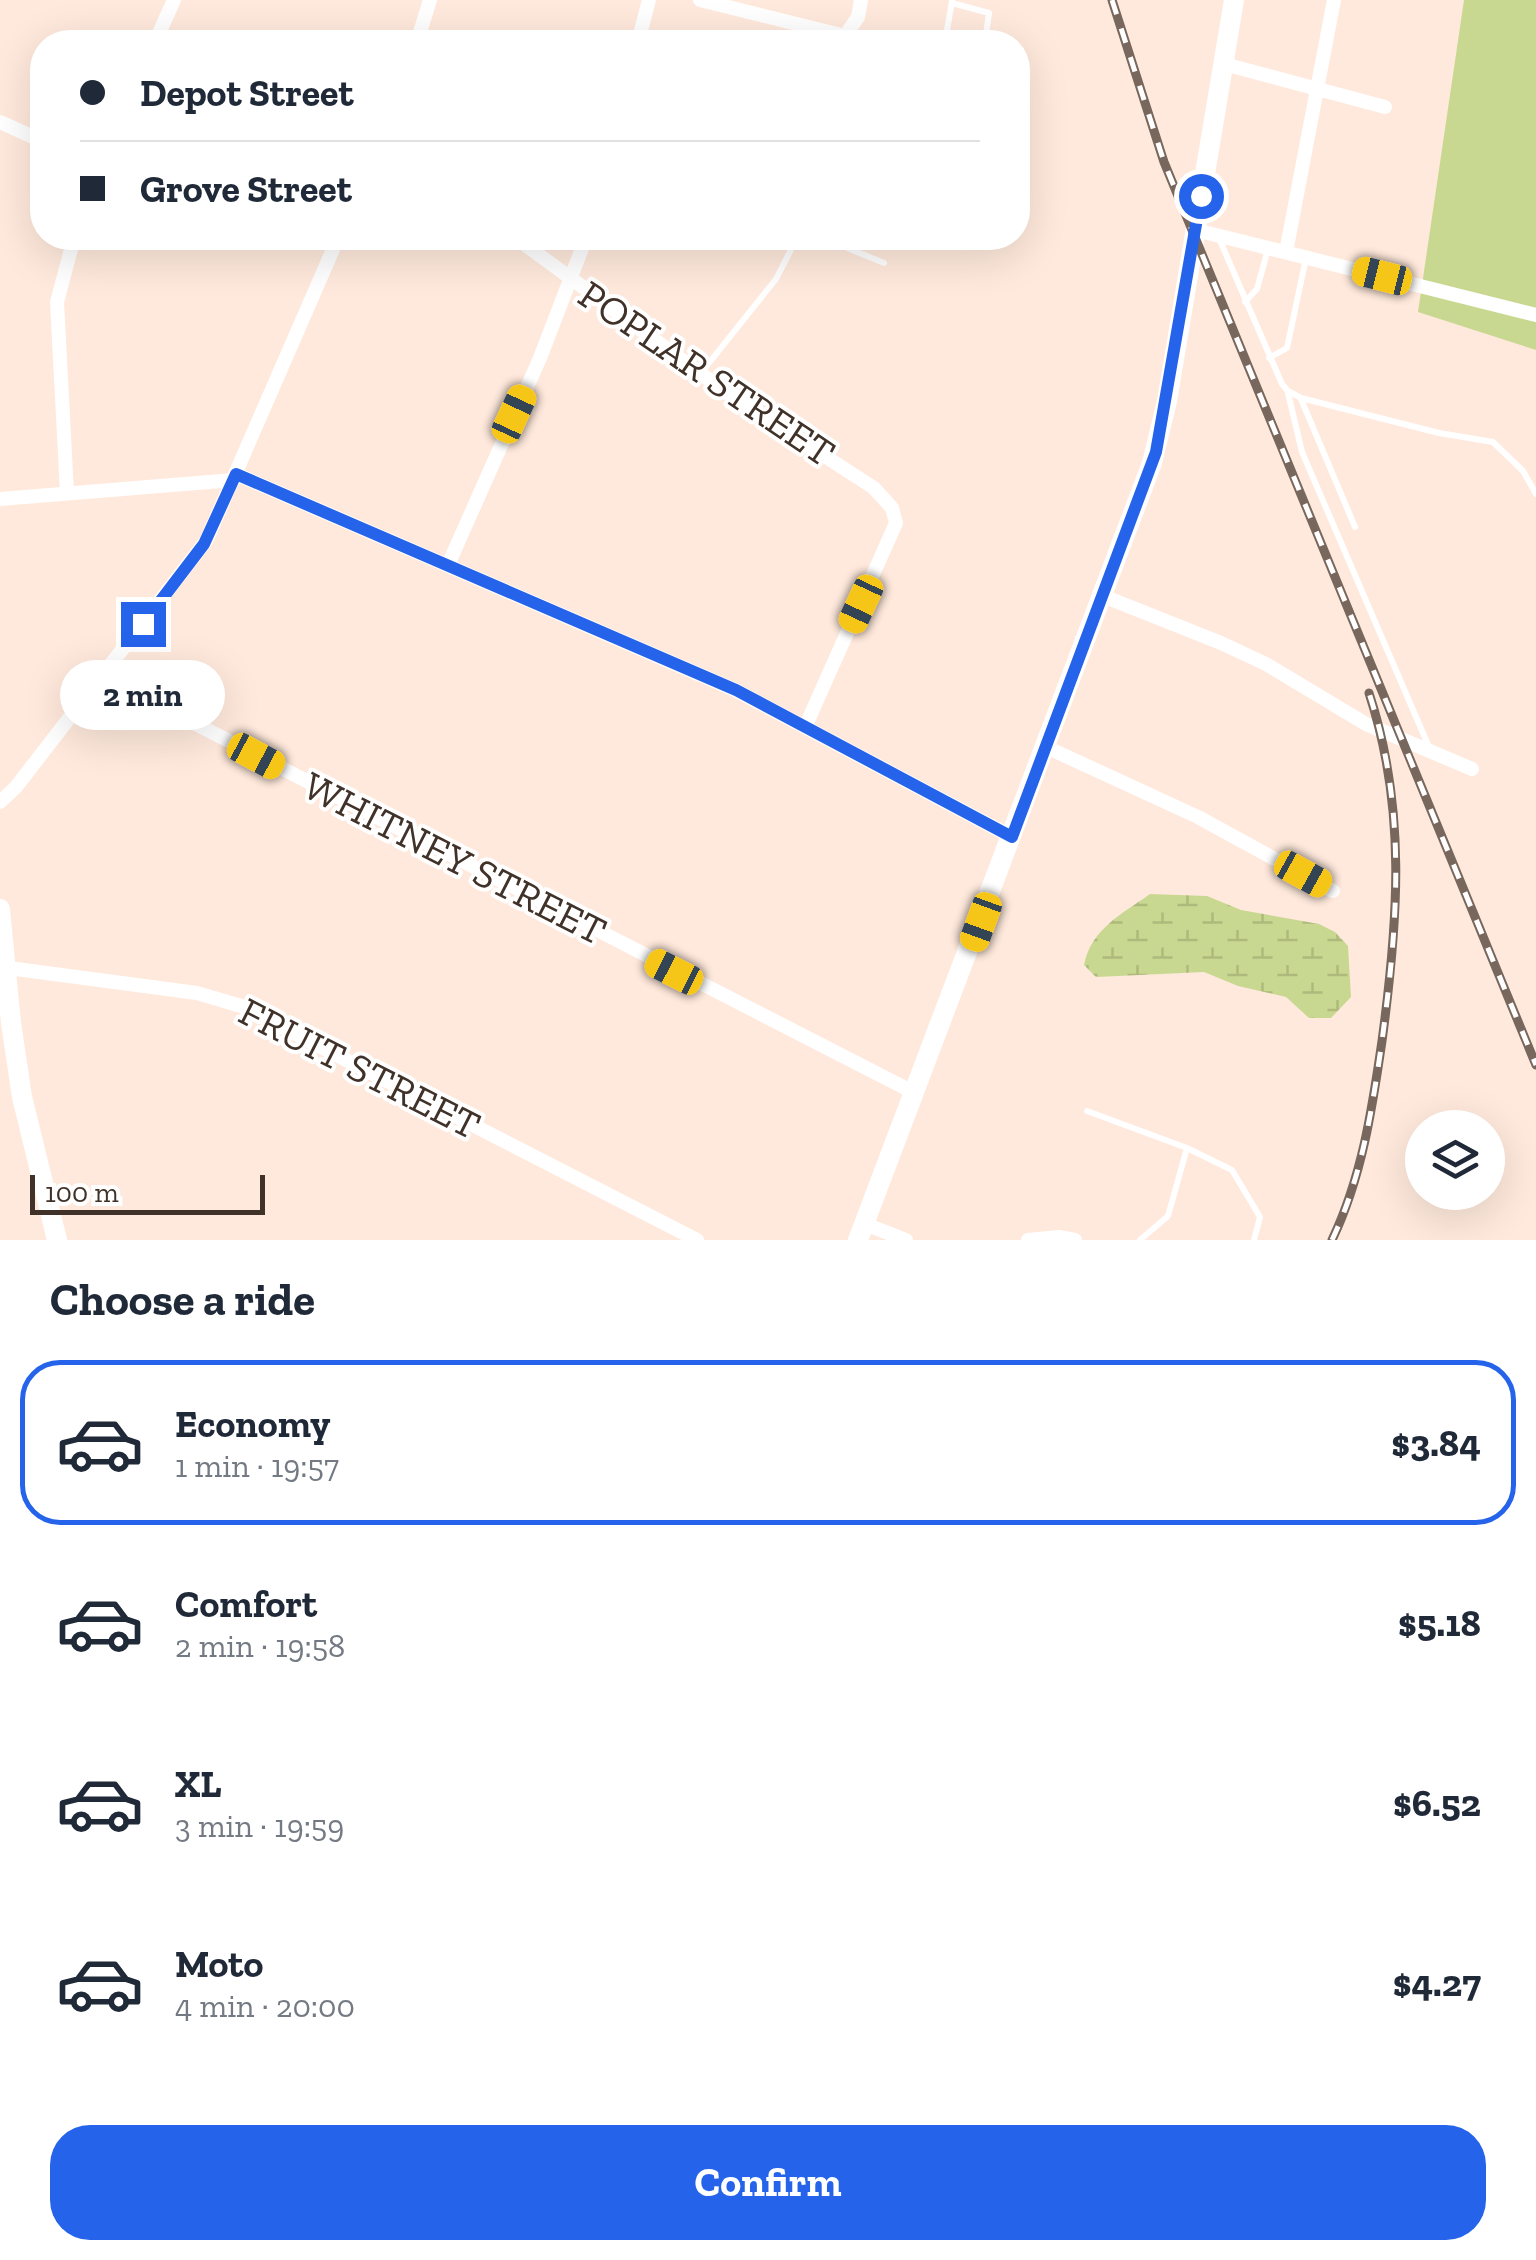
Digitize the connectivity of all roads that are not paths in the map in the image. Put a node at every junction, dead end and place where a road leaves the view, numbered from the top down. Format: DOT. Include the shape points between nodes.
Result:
graph roads {
  1 [pos="174,0"];
  2 [pos="430,0"];
  3 [pos="649,0"];
  4 [pos="700,0"];
  5 [pos="862,0"];
  6 [pos="1234,0"];
  7 [pos="1334,0"];
  8 [pos="952,2"];
  9 [pos="160,30"];
  10 [pos="421,30"];
  11 [pos="641,30"];
  12 [pos="821,30"];
  13 [pos="849,30"];
  14 [pos="947,30"];
  15 [pos="986,30"];
  16 [pos="1224,64"];
  17 [pos="1316,88"];
  18 [pos="1386,107"];
  19 [pos="0,122"];
  20 [pos="30,136"];
  21 [pos="1196,230"];
  22 [pos="1218,235"];
  23 [pos="1268,248"];
  24 [pos="71,250"];
  25 [pos="333,250"];
  26 [pos="532,250"];
  27 [pos="582,250"];
  28 [pos="791,250"];
  29 [pos="853,250"];
  30 [pos="1286,252"];
  31 [pos="1306,257"];
  32 [pos="884,263"];
  33 [pos="571,280"];
  34 [pos="1245,302"];
  35 [pos="1536,314"];
  36 [pos="1269,358"];
  37 [pos="700,374"];
  38 [pos="1288,391"];
  39 [pos="1301,398"];
  40 [pos="235,477"];
  41 [pos="67,494"];
  42 [pos="1536,494"];
  43 [pos="0,499"];
  44 [pos="1355,527"];
  45 [pos="448,565"];
  46 [pos="1102,596"];
  47 [pos="102,676"];
  48 [pos="806,726"];
  49 [pos="1046,747"];
  50 [pos="1431,749"];
  51 [pos="1472,769"];
  52 [pos="0,802"];
  53 [pos="1012,837"];
  54 [pos="1332,891"];
  55 [pos="0,909"];
  56 [pos="3,967"];
  57 [pos="915,1093"];
  58 [pos="1088,1111"];
  59 [pos="1187,1148"];
  60 [pos="862,1232"];
  61 [pos="57,1240"];
  62 [pos="697,1240"];
  63 [pos="906,1240"];
  64 [pos="1028,1240"];
  65 [pos="1075,1240"];
  66 [pos="1140,1240"];
  67 [pos="1254,1240"];
  1 -- 9 [label="street"];
  2 -- 10 [label="street"];
  3 -- 11 [label="street"];
  4 -- 12 [label="street"];
  5 -- 13 [label="street"];
  6 -- 16 [label="main road"];
  7 -- 17 [label="street"];
  8 -- 14 [label="lane"];
  8 -- 15 [label="lane" via="988,13"];
  16 -- 17 [label="street"];
  16 -- 21 [label="main road"];
  17 -- 18 [label="street"];
  17 -- 30 [label="street"];
  19 -- 20 [label="street"];
  21 -- 22 [label="street"];
  21 -- 46 [label="main road" via="1159,439"];
  22 -- 23 [label="street"];
  22 -- 34 [label="lane"];
  23 -- 30 [label="street"];
  23 -- 34 [label="lane" via="1257,289"];
  24 -- 41 [label="street" via="56,302"];
  25 -- 40 [label="street"];
  26 -- 33 [label="street, POPLAR STREET"];
  27 -- 33 [label="street"];
  28 -- 37 [label="lane" via="776,279"];
  29 -- 32 [label="lane"];
  30 -- 31 [label="street"];
  31 -- 35 [label="street"];
  31 -- 36 [label="lane" via="1287,348"];
  33 -- 37 [label="street, POPLAR STREET"];
  33 -- 45 [label="street"];
  34 -- 36 [label="lane"];
  36 -- 38 [label="lane"];
  37 -- 48 [label="street, POPLAR STREET" via="874,488 893,511 896,523 884,554"];
  38 -- 39 [label="lane"];
  38 -- 50 [label="lane" via="1302,452"];
  39 -- 42 [label="lane" via="1493,442"];
  39 -- 44 [label="lane"];
  40 -- 41 [label="street"];
  40 -- 45 [label="street"];
  40 -- 47 [label="street" via="204,544"];
  41 -- 43 [label="street"];
  45 -- 48 [label="street"];
  46 -- 49 [label="main road"];
  46 -- 50 [label="street" via="1221,643 1366,724"];
  47 -- 52 [label="street"];
  47 -- 57 [label="street, WHITNEY STREET"];
  48 -- 53 [label="street"];
  49 -- 53 [label="main road"];
  49 -- 54 [label="street" via="1198,817"];
  50 -- 51 [label="street"];
  53 -- 57 [label="main road"];
  55 -- 56 [label="main road"];
  56 -- 61 [label="main road" via="22,1098"];
  56 -- 62 [label="street, FRUIT STREET" via="197,993 241,1006"];
  57 -- 60 [label="main road"];
  58 -- 59 [label="lane"];
  59 -- 66 [label="lane" via="1168,1216"];
  59 -- 67 [label="lane" via="1232,1170 1260,1217"];
  60 -- 63 [label="street"];
  64 -- 65 [label="street"];
}
